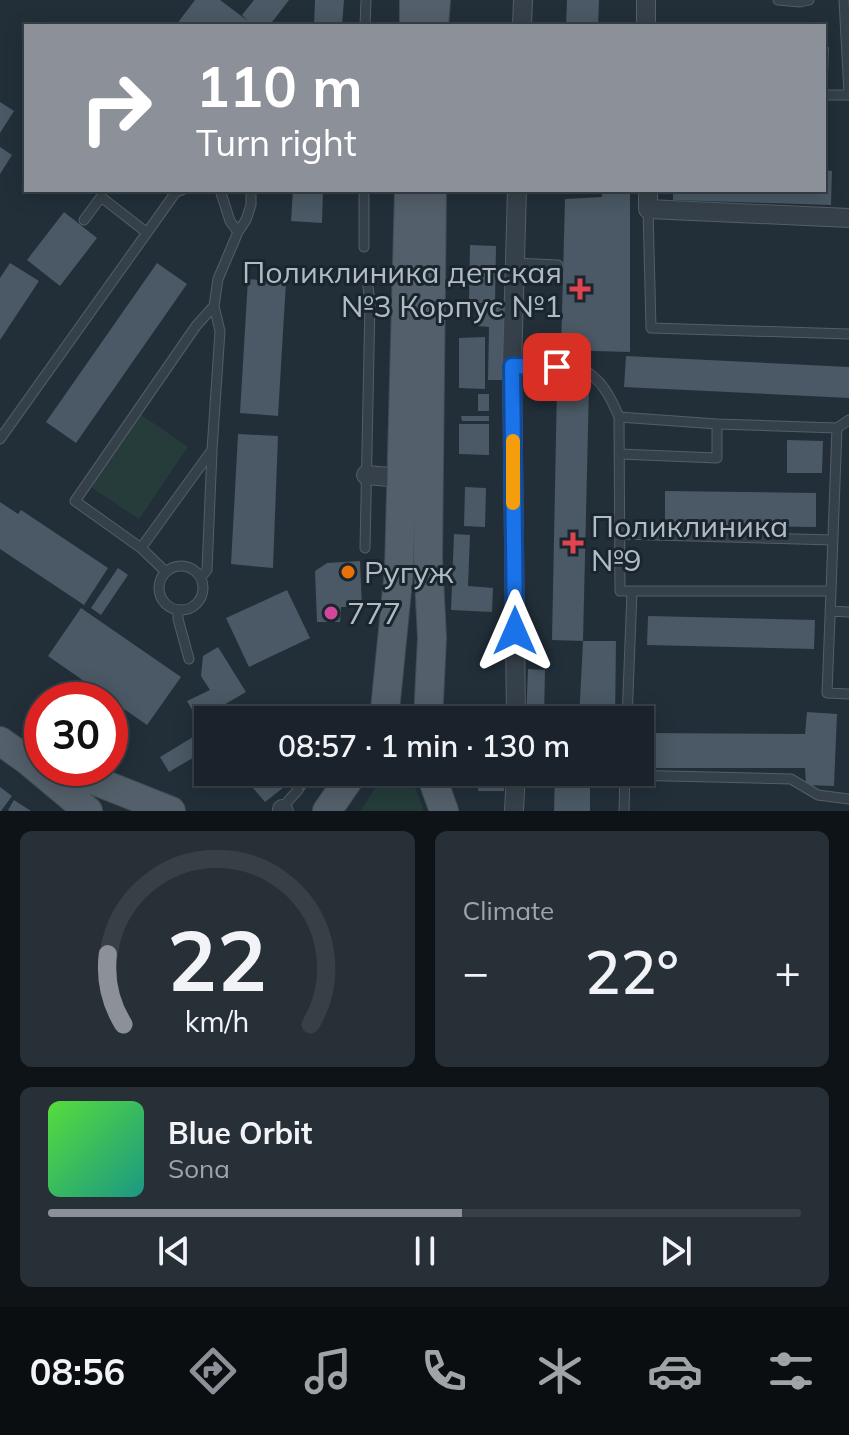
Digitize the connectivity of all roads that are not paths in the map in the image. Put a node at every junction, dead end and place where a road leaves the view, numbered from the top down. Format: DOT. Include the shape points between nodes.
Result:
graph roads {
  1 [pos="366,0"];
  2 [pos="414,0"];
  3 [pos="436,0"];
  4 [pos="523,0"];
  5 [pos="646,0"];
  6 [pos="778,0"];
  7 [pos="809,0"];
  8 [pos="844,0"];
  9 [pos="365,24"];
  10 [pos="414,24"];
  11 [pos="434,24"];
  12 [pos="522,24"];
  13 [pos="646,24"];
  14 [pos="849,94"];
  15 [pos="826,95"];
  16 [pos="176,192"];
  17 [pos="221,192"];
  18 [pos="251,192"];
  19 [pos="364,192"];
  20 [pos="409,192"];
  21 [pos="432,192"];
  22 [pos="517,192"];
  23 [pos="648,199"];
  24 [pos="849,218"];
  25 [pos="84,220"];
  26 [pos="146,232"];
  27 [pos="238,232"];
  28 [pos="364,247"];
  29 [pos="515,263"];
  30 [pos="558,265"];
  31 [pos="366,271"];
  32 [pos="214,306"];
  33 [pos="849,334"];
  34 [pos="512,366"];
  35 [pos="619,417"];
  36 [pos="849,420"];
  37 [pos="717,424"];
  38 [pos="837,428"];
  39 [pos="0,439"];
  40 [pos="212,450"];
  41 [pos="619,454"];
  42 [pos="366,475"];
  43 [pos="402,478"];
  44 [pos="620,534"];
  45 [pos="833,540"];
  46 [pos="141,548"];
  47 [pos="365,548"];
  48 [pos="166,572"];
  49 [pos="201,577"];
  50 [pos="632,591"];
  51 [pos="831,591"];
  52 [pos="178,610"];
  53 [pos="830,611"];
  54 [pos="849,612"];
  55 [pos="189,659"];
  56 [pos="849,694"];
  57 [pos="385,706"];
  58 [pos="429,706"];
  59 [pos="516,706"];
  60 [pos="628,706"];
  61 [pos="0,735"];
  62 [pos="0,741"];
  63 [pos="24,751"];
  64 [pos="24,754"];
  65 [pos="654,775"];
  66 [pos="62,786"];
  67 [pos="108,786"];
  68 [pos="344,786"];
  69 [pos="435,786"];
  70 [pos="515,786"];
  71 [pos="625,786"];
  72 [pos="298,790"];
  73 [pos="849,799"];
  74 [pos="282,810"];
  75 [pos="88,811"];
  76 [pos="171,811"];
  77 [pos="327,811"];
  78 [pos="444,811"];
  79 [pos="514,811"];
  80 [pos="624,811"];
  1 -- 9 [label="lane"];
  2 -- 10 [label="main road"];
  3 -- 11 [label="main road"];
  4 -- 12 [label="street"];
  5 -- 13 [label="street"];
  6 -- 7 [label="lane"];
  8 -- 14 [label="lane"];
  14 -- 15 [label="lane"];
  16 -- 26 [label="lane"];
  17 -- 27 [label="lane"];
  18 -- 27 [label="lane" via="251,205"];
  19 -- 28 [label="lane"];
  20 -- 43 [label="main road"];
  21 -- 58 [label="main road"];
  22 -- 29 [label="street"];
  23 -- 24 [label="street"];
  23 -- 33 [label="lane" via="651,328"];
  25 -- 26 [label="lane" via="101,197"];
  26 -- 39 [label="lane"];
  27 -- 32 [label="lane" via="218,279"];
  29 -- 30 [label="lane"];
  29 -- 34 [label="street"];
  31 -- 42 [label="lane"];
  32 -- 40 [label="lane" via="220,331"];
  32 -- 46 [label="lane" via="75,501"];
  34 -- 35 [label="lane" via="580,368 600,382"];
  34 -- 59 [label="street"];
  35 -- 37 [label="lane"];
  35 -- 41 [label="lane"];
  36 -- 38 [label="lane"];
  37 -- 38 [label="lane"];
  37 -- 41 [label="lane" via="717,458"];
  38 -- 45 [label="lane"];
  40 -- 46 [label="lane"];
  40 -- 49 [label="lane" via="207,570"];
  41 -- 44 [label="lane"];
  42 -- 43 [label="street"];
  42 -- 47 [label="lane"];
  43 -- 57 [label="main road"];
  44 -- 45 [label="lane"];
  44 -- 50 [label="lane" via="620,591"];
  45 -- 51 [label="lane"];
  46 -- 48 [label="lane"];
  48 -- 49 [label="lane" via="185,566"];
  48 -- 52 [label="lane" via="159,591 166,604"];
  49 -- 52 [label="lane" via="204,591 198,603"];
  50 -- 51 [label="lane"];
  50 -- 60 [label="lane"];
  51 -- 53 [label="lane"];
  52 -- 55 [label="lane"];
  53 -- 54 [label="lane"];
  53 -- 56 [label="lane" via="827,693"];
  61 -- 63 [label="main road"];
  62 -- 64 [label="main road"];
  65 -- 73 [label="lane" via="791,779 818,795"];
  66 -- 75 [label="main road"];
  67 -- 76 [label="main road"];
  68 -- 77 [label="main road"];
  69 -- 78 [label="main road"];
  70 -- 79 [label="street"];
  71 -- 80 [label="lane"];
  72 -- 74 [label="lane"];
}
